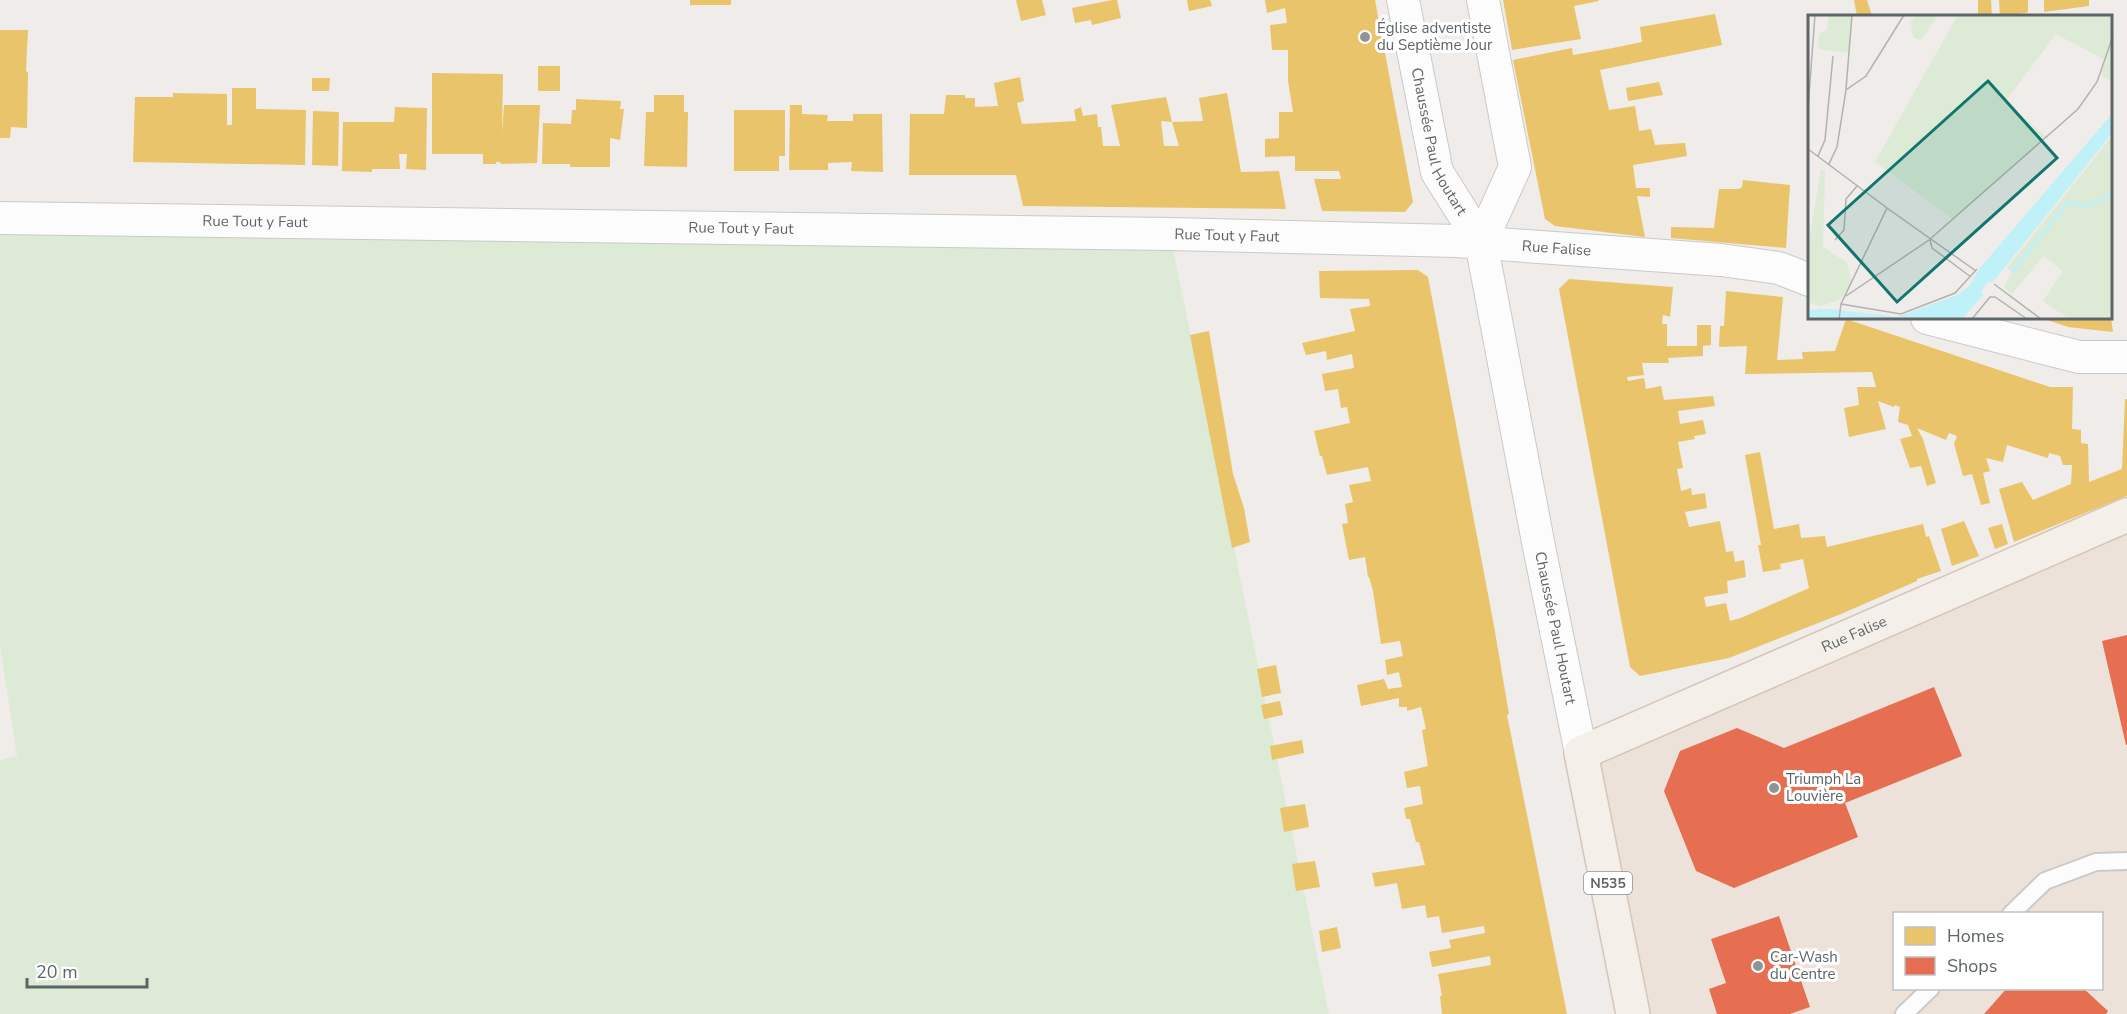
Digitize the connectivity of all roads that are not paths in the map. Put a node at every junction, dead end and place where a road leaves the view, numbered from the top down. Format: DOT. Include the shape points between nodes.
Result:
graph roads {
  1 [pos="1403,0"];
  2 [pos="1483,0"];
  3 [pos="0,218"];
  4 [pos="1481,242"];
  5 [pos="1808,280"];
  6 [pos="1935,320"];
  7 [pos="2127,357"];
  8 [pos="2127,515"];
  9 [pos="1581,753"];
  10 [pos="2127,861"];
  11 [pos="2013,912"];
  12 [pos="1929,990"];
  13 [pos="1634,1014"];
  14 [pos="1904,1014"];
  1 -- 4 [label="street, Chaussée Paul Houtart" via="1437,172"];
  2 -- 4 [label="street, Chaussée Paul Houtart" via="1515,167"];
  3 -- 4 [label="street, Rue Tout y Faut"];
  4 -- 5 [label="street, Rue Falise" via="1721,260 1779,268"];
  4 -- 9 [label="street, Chaussée Paul Houtart / N535"];
  6 -- 7 [label="street" via="2079,357"];
  8 -- 9 [label="main road, Rue Falise"];
  9 -- 13 [label="main road, Chaussée Paul Houtart / N535"];
  10 -- 11 [label="lane" via="2096,862 2045,881"];
  12 -- 14 [label="lane"];
}
